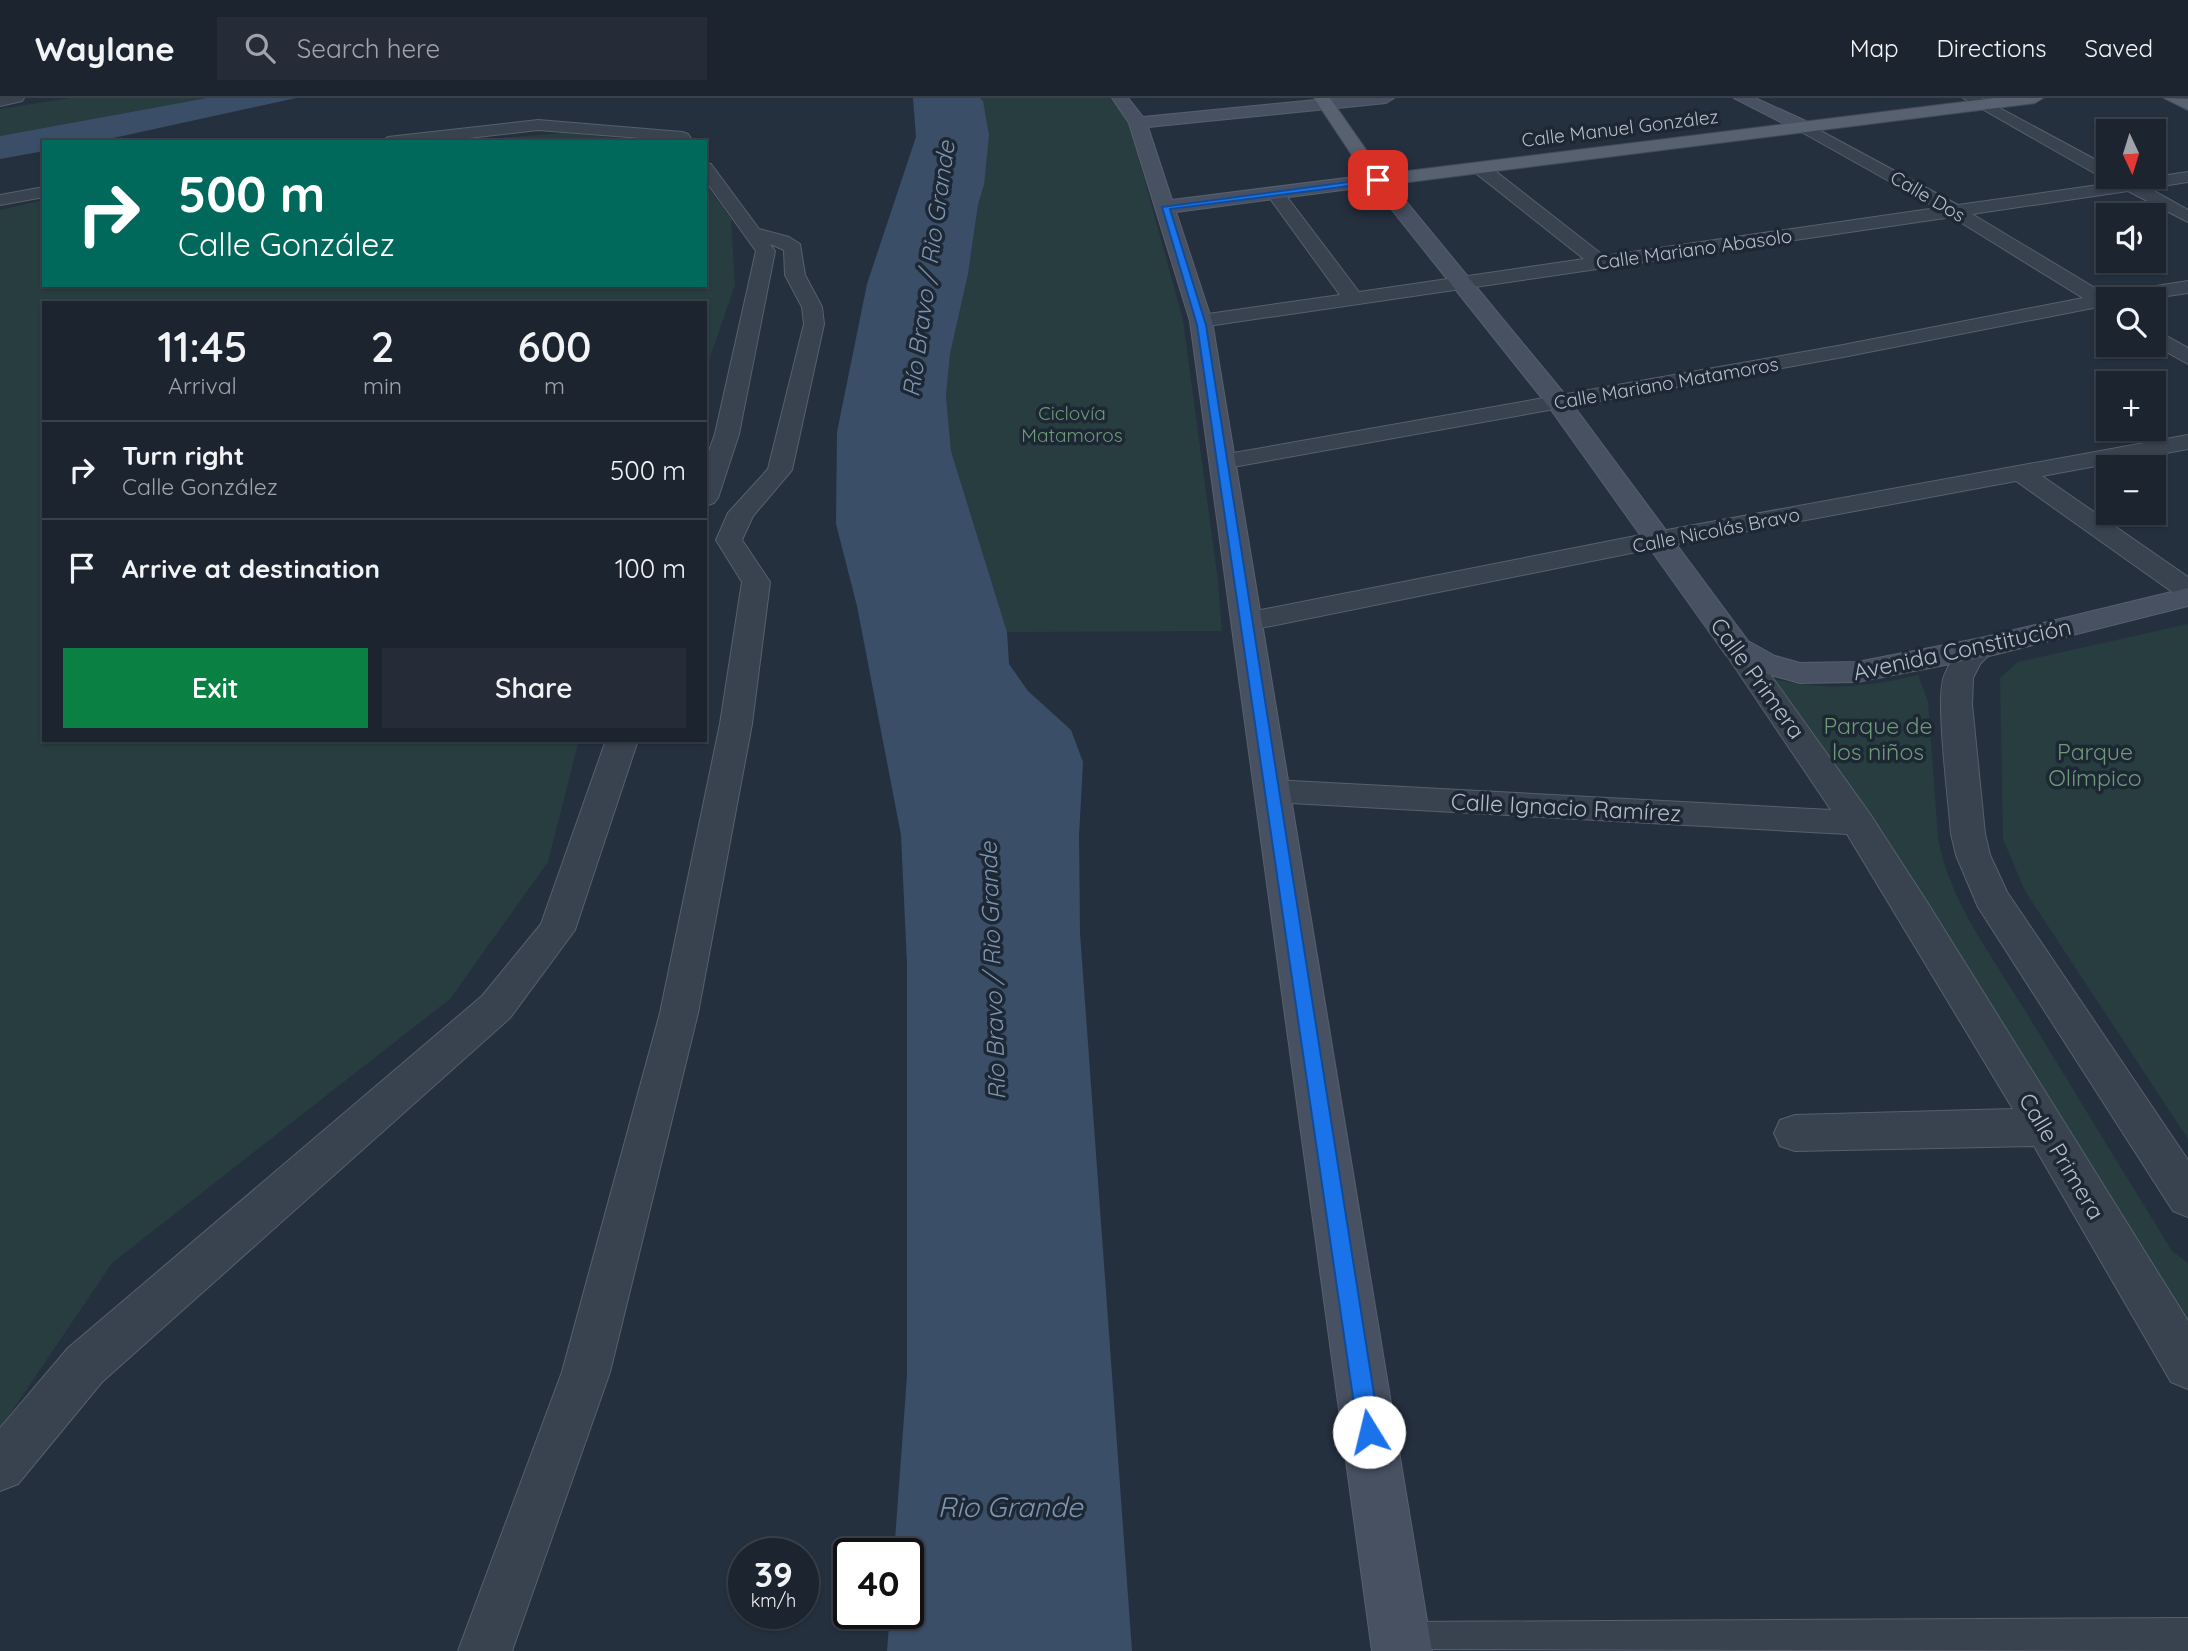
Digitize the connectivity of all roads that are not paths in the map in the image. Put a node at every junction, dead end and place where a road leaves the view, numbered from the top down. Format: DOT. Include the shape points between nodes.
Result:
graph roads {
  1 [pos="17,98"];
  2 [pos="1386,98"];
  3 [pos="1742,98"];
  4 [pos="2035,98"];
  5 [pos="2172,98"];
  6 [pos="0,101"];
  7 [pos="1324,101"];
  8 [pos="1976,101"];
  9 [pos="2188,105"];
  10 [pos="1129,110"];
  11 [pos="1804,127"];
  12 [pos="406,140"];
  13 [pos="684,140"];
  14 [pos="1479,167"];
  15 [pos="2096,167"];
  16 [pos="707,171"];
  17 [pos="2188,177"];
  18 [pos="2166,178"];
  19 [pos="1378,180"];
  20 [pos="2096,186"];
  21 [pos="2137,189"];
  22 [pos="42,192"];
  23 [pos="1275,193"];
  24 [pos="0,200"];
  25 [pos="1166,207"];
  26 [pos="1955,211"];
  27 [pos="2188,217"];
  28 [pos="756,234"];
  29 [pos="1600,263"];
  30 [pos="1460,284"];
  31 [pos="2188,287"];
  32 [pos="2166,291"];
  33 [pos="2096,294"];
  34 [pos="1354,299"];
  35 [pos="2096,303"];
  36 [pos="1201,321"];
  37 [pos="2166,343"];
  38 [pos="2188,357"];
  39 [pos="1558,402"];
  40 [pos="2188,442"];
  41 [pos="1222,462"];
  42 [pos="2021,473"];
  43 [pos="707,492"];
  44 [pos="1656,540"];
  45 [pos="2188,590"];
  46 [pos="2188,597"];
  47 [pos="1245,622"];
  48 [pos="1737,648"];
  49 [pos="1981,648"];
  50 [pos="621,742"];
  51 [pos="1273,791"];
  52 [pos="1858,823"];
  53 [pos="2045,1127"];
  54 [pos="1794,1133"];
  55 [pos="2188,1196"];
  56 [pos="2188,1365"];
  57 [pos="0,1466"];
  58 [pos="2188,1645"];
  59 [pos="1402,1650"];
  60 [pos="485,1651"];
  1 -- 6 [label="street"];
  2 -- 7 [label="street"];
  3 -- 11 [label="street, Calle Dos"];
  4 -- 8 [label="main road, Calle Manuel González"];
  5 -- 9 [label="main road"];
  7 -- 10 [label="street"];
  7 -- 19 [label="main road, Calle Primera"];
  8 -- 11 [label="main road, Calle Manuel González"];
  8 -- 15 [label="street"];
  10 -- 25 [label="street"];
  11 -- 14 [label="main road, Calle Manuel González"];
  11 -- 26 [label="street, Calle Dos"];
  12 -- 13 [label="street" via="538,125"];
  14 -- 19 [label="main road, Calle Manuel González"];
  14 -- 29 [label="street"];
  16 -- 28 [label="street"];
  17 -- 18 [label="street, Calle Mariano Abasolo"];
  19 -- 23 [label="street"];
  19 -- 30 [label="street, Calle Primera"];
  20 -- 26 [label="street, Calle Mariano Abasolo"];
  21 -- 27 [label="street"];
  22 -- 24 [label="street"];
  23 -- 25 [label="street"];
  23 -- 34 [label="street"];
  25 -- 36 [label="street"];
  26 -- 29 [label="street, Calle Mariano Abasolo"];
  26 -- 33 [label="street, Calle Dos"];
  28 -- 43 [label="street" via="766,251 727,434"];
  28 -- 60 [label="street" via="793,248 795,275 812,307 814,324 780,470 737,517 730,532 729,540 756,582 736,724 679,1013 586,1372"];
  29 -- 30 [label="street, Calle Mariano Abasolo"];
  30 -- 34 [label="street, Calle Mariano Abasolo"];
  30 -- 39 [label="street, Calle Primera"];
  31 -- 32 [label="street, Calle Mariano Matamoros"];
  34 -- 36 [label="street, Calle Mariano Abasolo"];
  35 -- 39 [label="street, Calle Mariano Matamoros"];
  36 -- 41 [label="street"];
  37 -- 38 [label="street"];
  39 -- 41 [label="street, Calle Mariano Matamoros"];
  39 -- 44 [label="street, Calle Primera"];
  40 -- 42 [label="street, Calle Nicolás Bravo"];
  41 -- 47 [label="street"];
  42 -- 44 [label="street, Calle Nicolás Bravo"];
  42 -- 45 [label="street"];
  44 -- 47 [label="street, Calle Nicolás Bravo"];
  44 -- 48 [label="street, Calle Primera"];
  46 -- 49 [label="street, Avenida Constitución"];
  47 -- 51 [label="street"];
  48 -- 49 [label="street, Avenida Constitución" via="1773,666 1819,674 1857,672"];
  48 -- 52 [label="street, Calle Primera"];
  49 -- 55 [label="street" via="1968,659 1957,684 1965,811 1973,855 2004,919"];
  50 -- 57 [label="street" via="557,930 496,1007 85,1365"];
  51 -- 52 [label="street, Calle Ignacio Ramírez"];
  51 -- 59 [label="street"];
  52 -- 53 [label="street, Calle Primera"];
  53 -- 54 [label="street"];
  53 -- 56 [label="street, Calle Primera"];
  58 -- 59 [label="street"];
}
